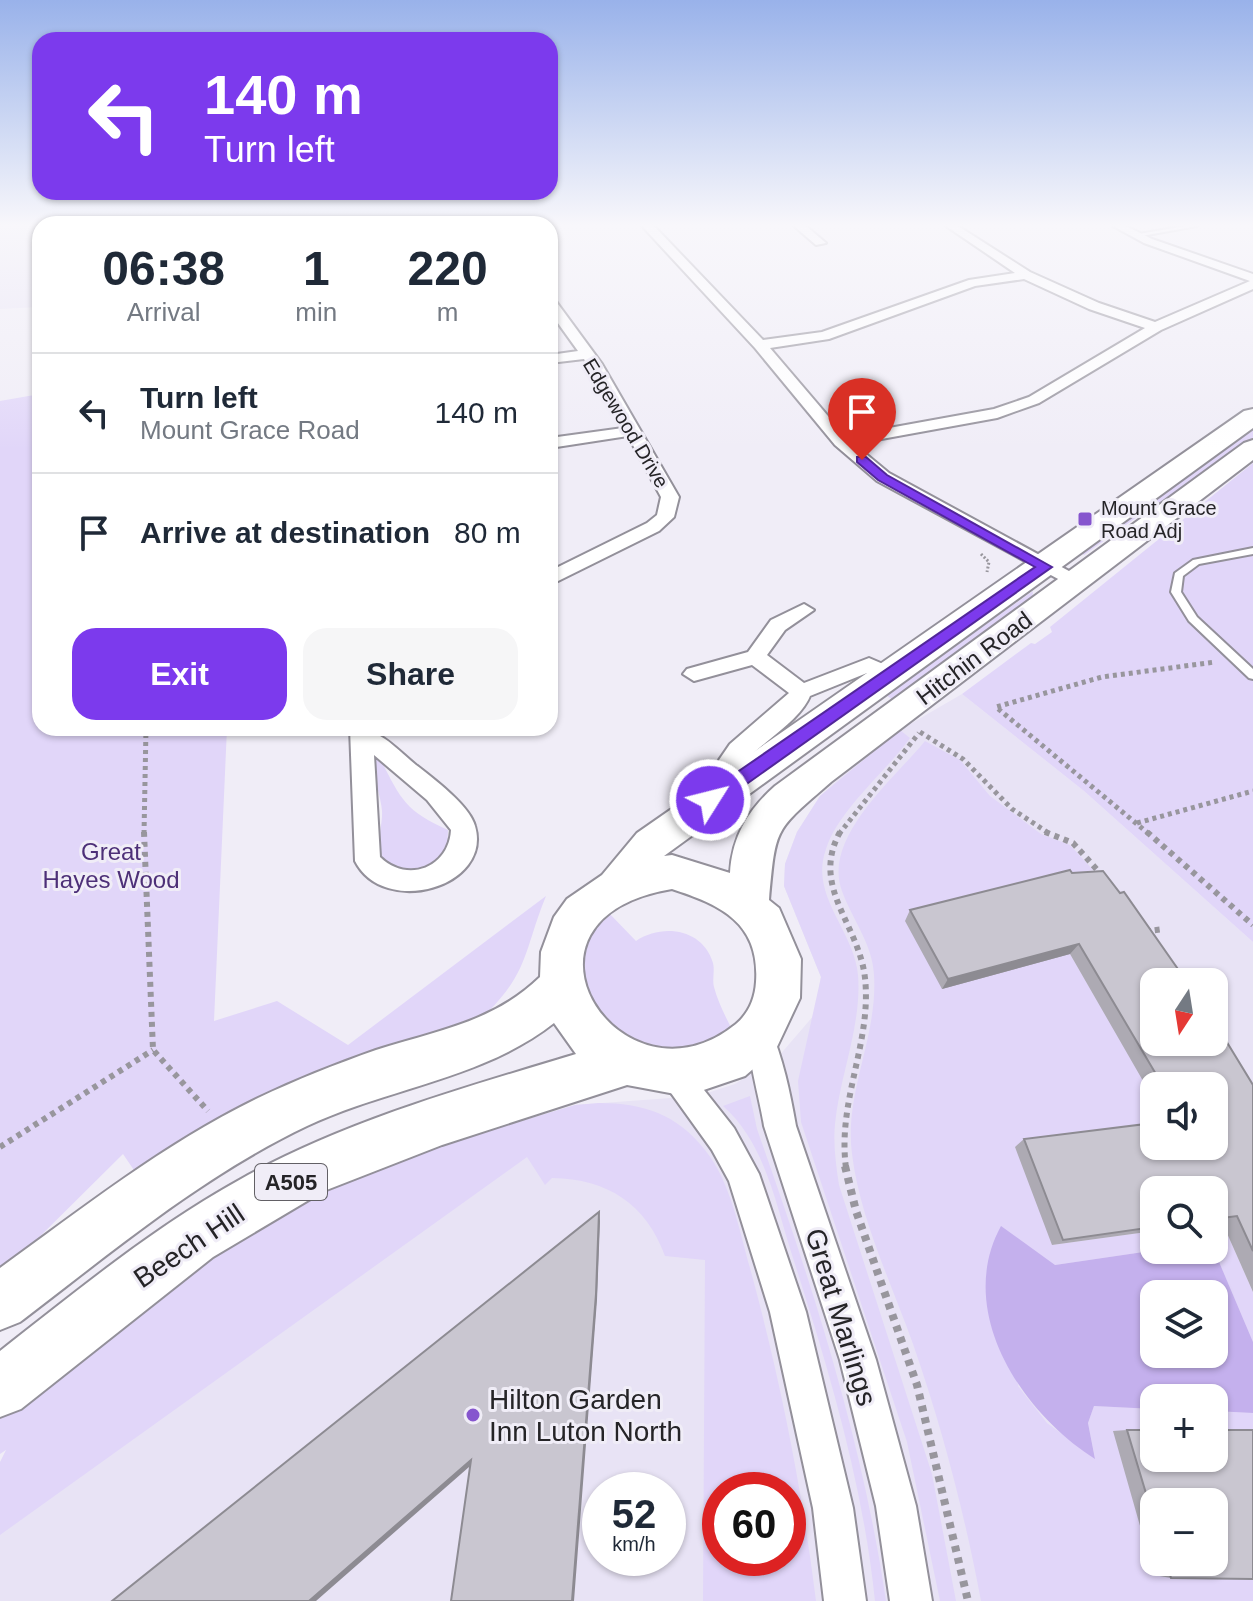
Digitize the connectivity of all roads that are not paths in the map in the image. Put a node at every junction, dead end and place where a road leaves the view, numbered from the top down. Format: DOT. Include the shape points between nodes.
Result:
graph roads {
  1 [pos="718,301"];
  2 [pos="923,301"];
  3 [pos="1082,301"];
  4 [pos="1215,301"];
  5 [pos="558,314"];
  6 [pos="1156,327"];
  7 [pos="760,345"];
  8 [pos="586,354"];
  9 [pos="558,358"];
  10 [pos="1253,416"];
  11 [pos="632,431"];
  12 [pos="558,442"];
  13 [pos="841,442"];
  14 [pos="1253,448"];
  15 [pos="1253,551"];
  16 [pos="1059,574"];
  17 [pos="558,575"];
  18 [pos="804,610"];
  19 [pos="755,657"];
  20 [pos="694,674"];
  21 [pos="889,675"];
  22 [pos="1253,675"];
  23 [pos="801,691"];
  24 [pos="361,736"];
  25 [pos="368,736"];
  26 [pos="730,786"];
  27 [pos="618,883"];
  28 [pos="748,903"];
  29 [pos="562,985"];
  30 [pos="759,1036"];
  31 [pos="648,1067"];
  32 [pos="0,1302"];
  33 [pos="0,1388"];
  34 [pos="845,1601"];
  35 [pos="911,1601"];
  1 -- 7 [label="street"];
  2 -- 7 [label="street" via="824,336"];
  3 -- 6 [label="street"];
  4 -- 6 [label="street"];
  5 -- 8 [label="street, Edgewood Drive"];
  6 -- 13 [label="street" via="1034,400 997,413"];
  7 -- 13 [label="street"];
  8 -- 9 [label="street"];
  8 -- 11 [label="street, Edgewood Drive"];
  10 -- 16 [label="main road, Hitchin Road / A505"];
  11 -- 12 [label="street"];
  11 -- 17 [label="street, Edgewood Drive" via="670,497 665,517"];
  13 -- 16 [label="street" via="883,477"];
  14 -- 16 [label="main road, Hitchin Road / A505"];
  15 -- 22 [label="lane" via="1196,562 1178,575 1176,592 1182,607"];
  16 -- 21 [label="main road, Hitchin Road / A505"];
  16 -- 28 [label="main road, Hitchin Road / A505" via="777,808 753,846"];
  18 -- 19 [label="street" via="778,625"];
  19 -- 20 [label="street"];
  19 -- 23 [label="street"];
  21 -- 23 [label="street" via="869,665"];
  21 -- 26 [label="main road, Hitchin Road / A505"];
  23 -- 26 [label="street" via="796,703 738,750 720,776"];
  24 -- 25 [label="street" via="368,861 388,880 407,883 434,877 462,850 464,828 435,793"];
  26 -- 27 [label="main road, Hitchin Road / A505" via="651,844"];
  27 -- 28 [label="main road, A505" via="644,874 700,876"];
  27 -- 29 [label="main road, A505" via="597,896 567,936"];
  28 -- 30 [label="main road, A505" via="773,936 782,977 779,998"];
  29 -- 31 [label="main road, A505" via="583,1030 603,1048"];
  29 -- 32 [label="main road, A505" via="543,1008 466,1050 320,1094 233,1138"];
  30 -- 31 [label="main road, A505" via="719,1063"];
  30 -- 35 [label="street, Great Marlings" via="780,1126 858,1360 896,1506"];
  31 -- 33 [label="main road, Beech Hill / A505" via="411,1130 263,1196 167,1256"];
  31 -- 34 [label="street, Great Marlings" via="723,1139 743,1174 788,1312 833,1508"];
}
